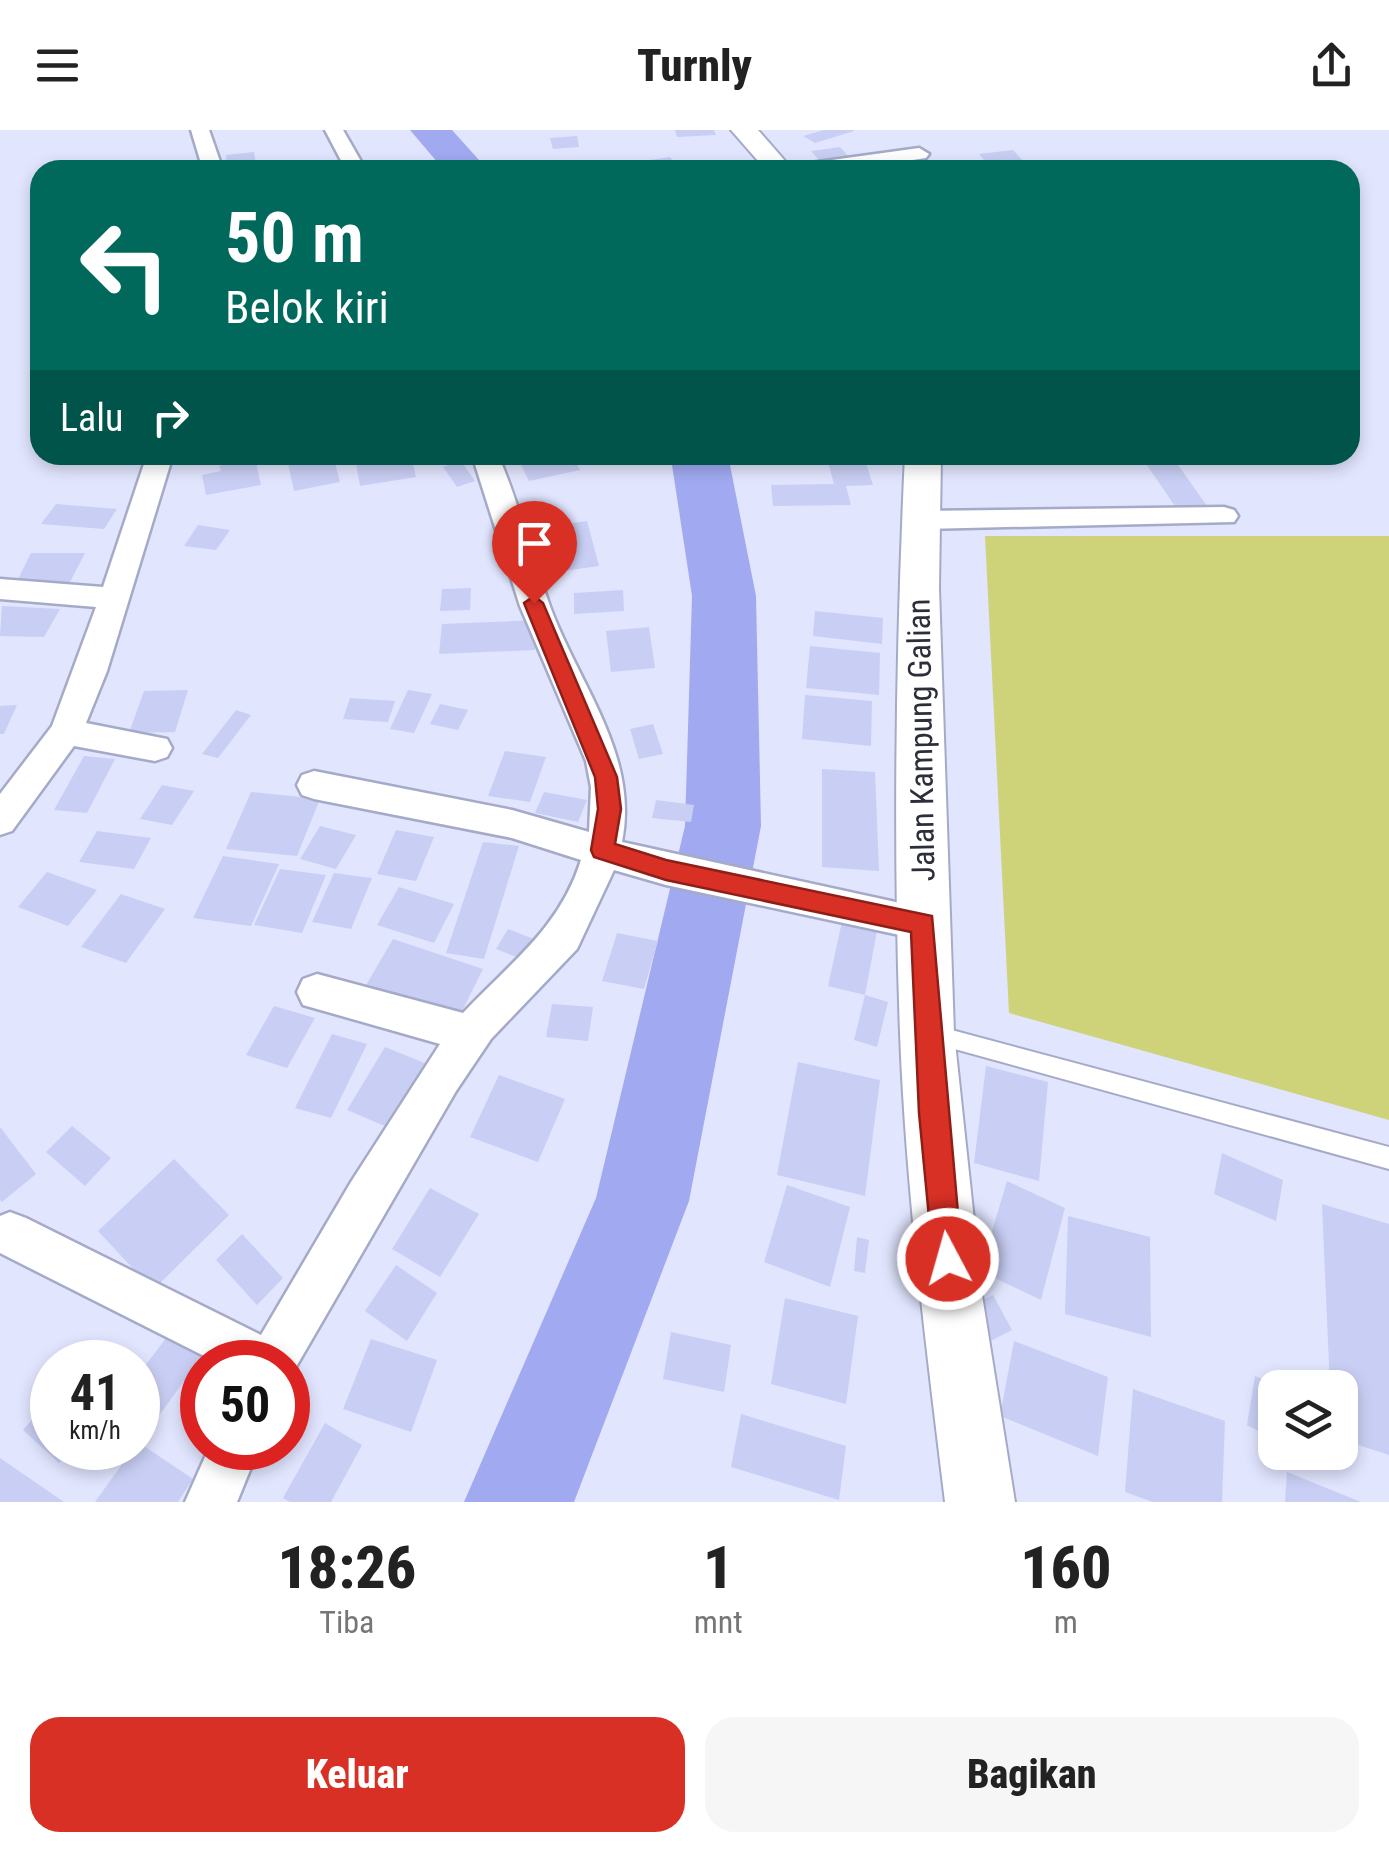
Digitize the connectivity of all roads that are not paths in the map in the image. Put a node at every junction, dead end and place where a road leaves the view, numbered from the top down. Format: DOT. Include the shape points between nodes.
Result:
graph roads {
  1 [pos="200,130"];
  2 [pos="334,130"];
  3 [pos="744,130"];
  4 [pos="919,154"];
  5 [pos="210,160"];
  6 [pos="350,160"];
  7 [pos="771,160"];
  8 [pos="876,160"];
  9 [pos="157,465"];
  10 [pos="489,465"];
  11 [pos="923,465"];
  12 [pos="1224,516"];
  13 [pos="923,520"];
  14 [pos="0,590"];
  15 [pos="114,598"];
  16 [pos="66,732"];
  17 [pos="155,748"];
  18 [pos="314,785"];
  19 [pos="0,820"];
  20 [pos="602,850"];
  21 [pos="923,924"];
  22 [pos="318,992"];
  23 [pos="927,1032"];
  24 [pos="471,1034"];
  25 [pos="1389,1158"];
  26 [pos="10,1234"];
  27 [pos="224,1340"];
  28 [pos="282,1340"];
  29 [pos="225,1470"];
  30 [pos="211,1502"];
  31 [pos="980,1502"];
  1 -- 5 [label="street"];
  2 -- 6 [label="street"];
  3 -- 7 [label="main road"];
  4 -- 8 [label="street"];
  9 -- 15 [label="street"];
  10 -- 20 [label="street" via="547,639 606,777 610,809"];
  11 -- 13 [label="main road, Jalan Kampung Galian"];
  12 -- 13 [label="street"];
  13 -- 21 [label="main road, Jalan Kampung Galian"];
  14 -- 15 [label="street"];
  15 -- 16 [label="street"];
  16 -- 17 [label="street"];
  16 -- 19 [label="street"];
  18 -- 20 [label="street" via="512,824"];
  20 -- 21 [label="street" via="666,870"];
  20 -- 24 [label="street" via="554,950"];
  21 -- 23 [label="main road, Jalan Kampung Galian"];
  22 -- 24 [label="street"];
  23 -- 25 [label="lane"];
  23 -- 31 [label="main road, Jalan Kampung Galian" via="951,1295"];
  24 -- 28 [label="street" via="365,1194"];
  26 -- 27 [label="street"];
  29 -- 30 [label="street"];
}
